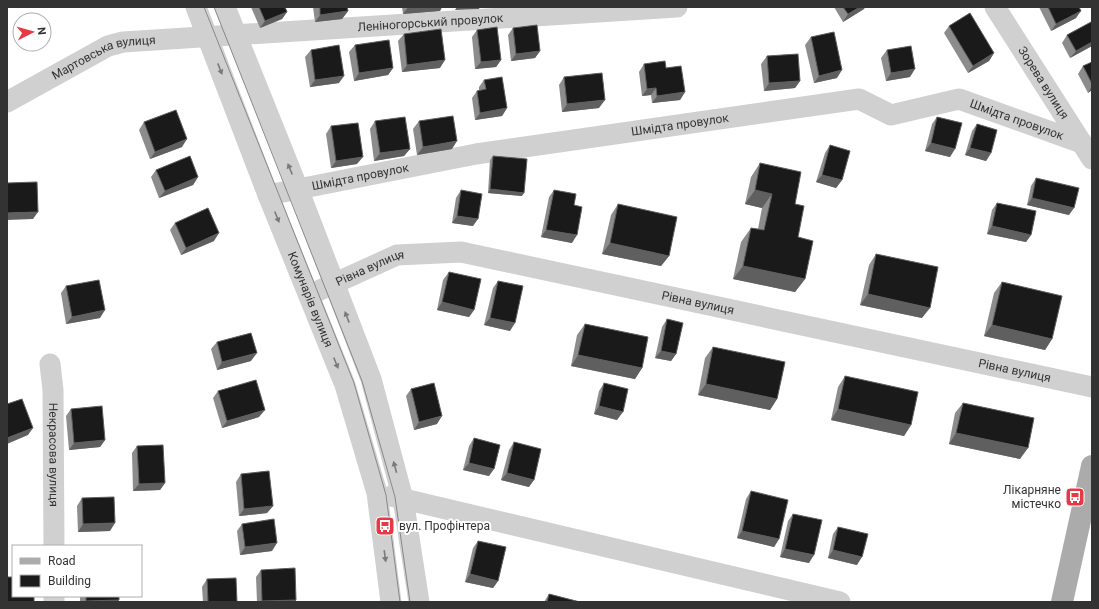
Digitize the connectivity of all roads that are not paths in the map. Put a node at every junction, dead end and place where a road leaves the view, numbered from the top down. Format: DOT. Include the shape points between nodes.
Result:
graph roads {
  1 [pos="196,7"];
  2 [pos="225,7"];
  3 [pos="677,7"];
  4 [pos="996,7"];
  5 [pos="237,36"];
  6 [pos="208,38"];
  7 [pos="7,102"];
  8 [pos="1087,151"];
  9 [pos="298,189"];
  10 [pos="268,195"];
  11 [pos="334,285"];
  12 [pos="309,295"];
  13 [pos="50,364"];
  14 [pos="1092,387"];
  15 [pos="1092,466"];
  16 [pos="376,493"];
  17 [pos="403,499"];
  18 [pos="54,545"];
  19 [pos="391,602"];
  20 [pos="419,602"];
  21 [pos="840,602"];
  22 [pos="1062,602"];
  1 -- 6 [label="street, Комунарів вулиця"];
  2 -- 5 [label="street"];
  3 -- 5 [label="street, Леніногорський провулок"];
  4 -- 8 [label="street, Зорева вулиця"];
  5 -- 6 [label="street, Леніногорський провулок"];
  9 -- 5 [label="street, one-way"];
  6 -- 7 [label="street, Мартовська вулиця" via="123,42 108,46"];
  6 -- 10 [label="street, Комунарів вулиця, one-way"];
  8 -- 9 [label="street, Шмідта провулок" via="959,99 890,116 859,99 476,154"];
  9 -- 10 [label="street, Шмідта провулок"];
  9 -- 11 [label="street"];
  10 -- 12 [label="street, Комунарів вулиця, one-way"];
  11 -- 12 [label="street, Рівна вулиця"];
  11 -- 14 [label="street, Рівна вулиця" via="397,255 461,252"];
  17 -- 11 [label="street, one-way" via="371,379"];
  12 -- 16 [label="street, Комунарів вулиця, one-way" via="345,385"];
  13 -- 18 [label="street, Некрасова вулиця" via="53,390"];
  15 -- 22 [label="main road"];
  16 -- 17 [label="street"];
  16 -- 19 [label="street, Комунарів вулиця, one-way"];
  17 -- 20 [label="street"];
  17 -- 21 [label="street"];
}
